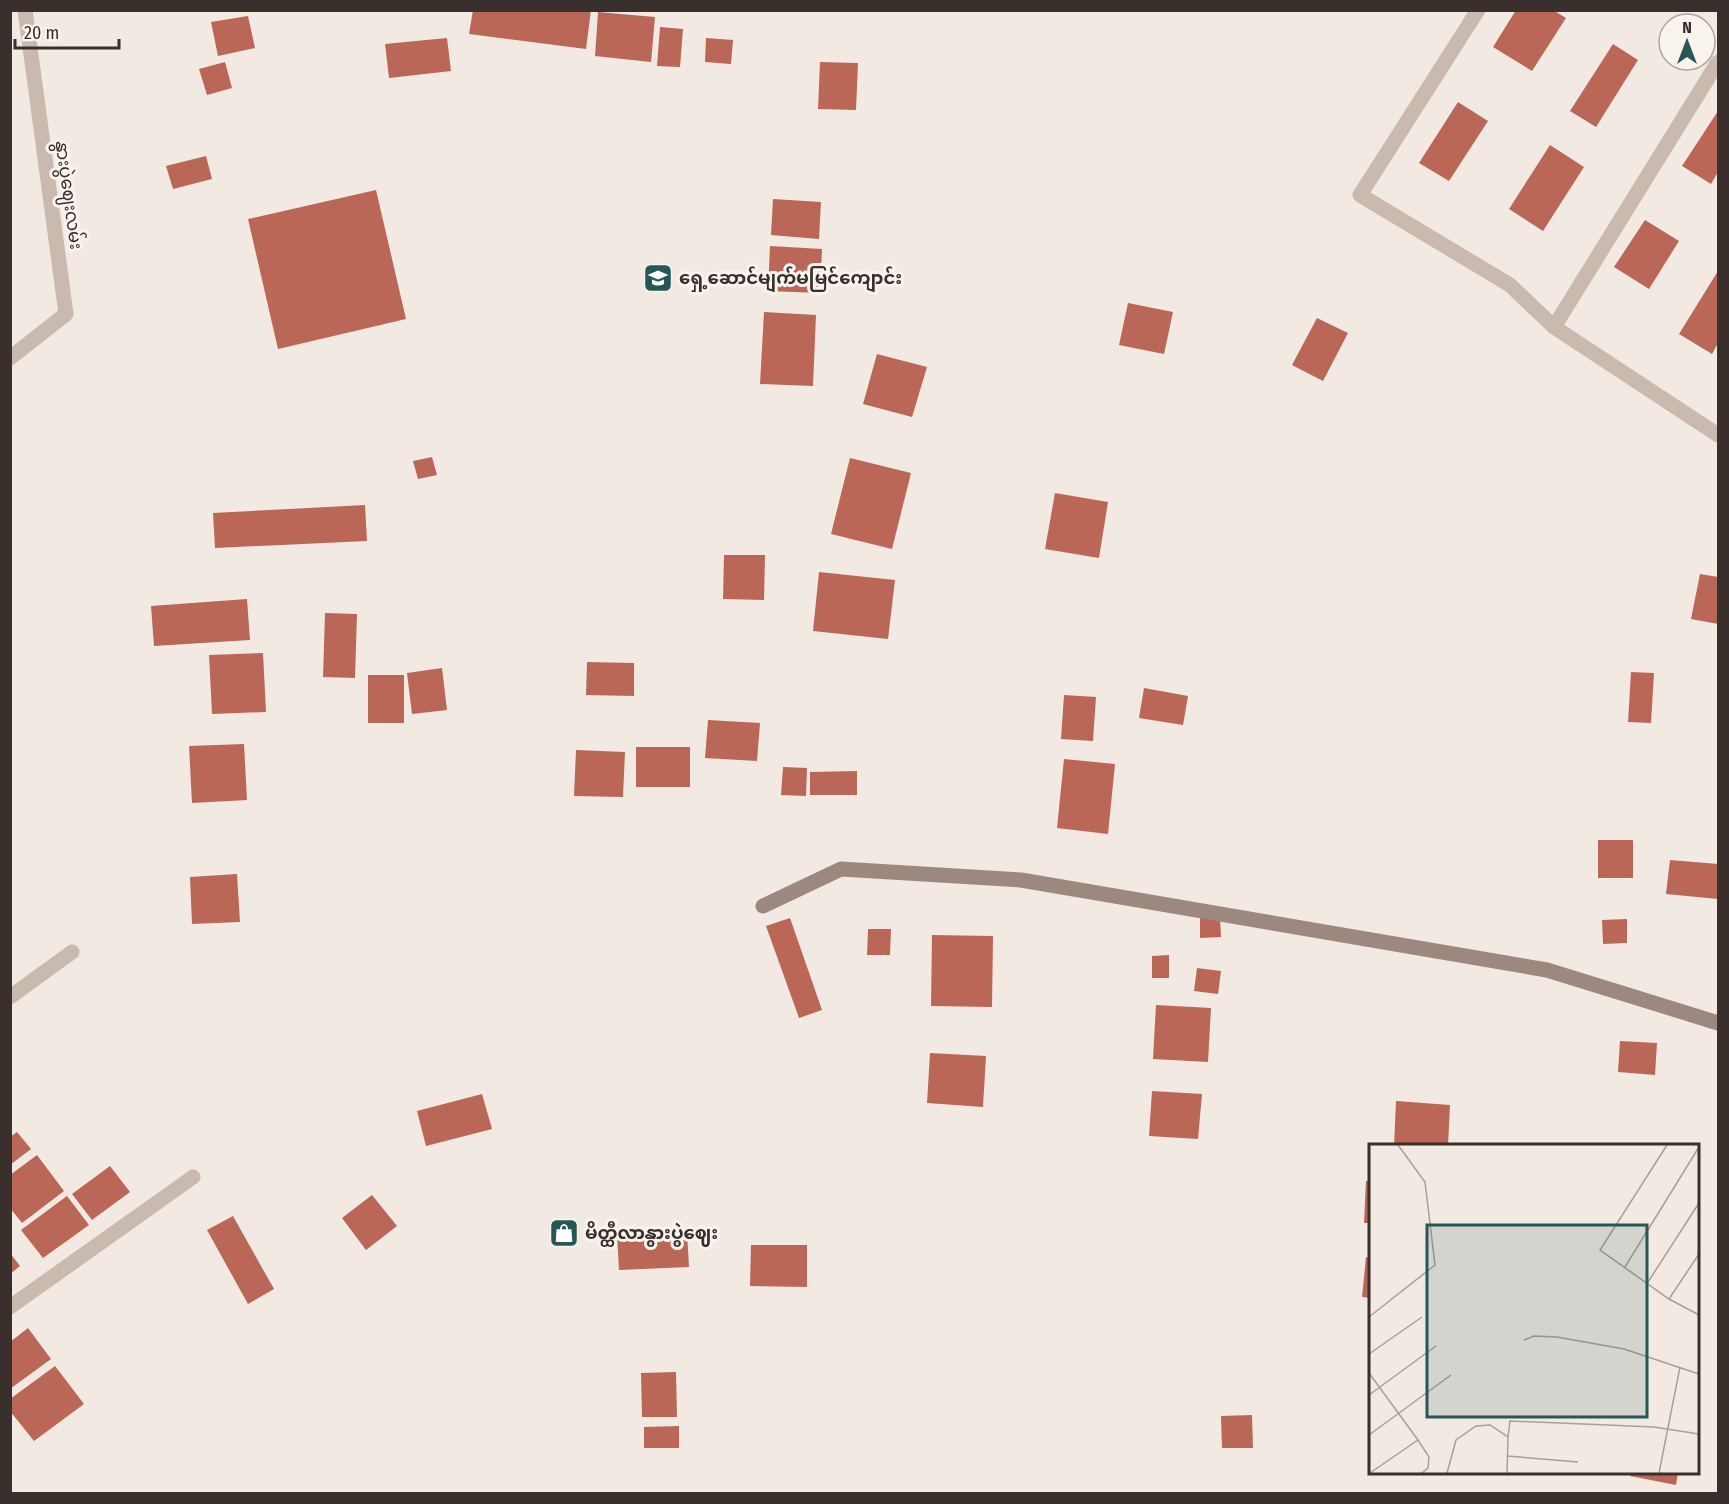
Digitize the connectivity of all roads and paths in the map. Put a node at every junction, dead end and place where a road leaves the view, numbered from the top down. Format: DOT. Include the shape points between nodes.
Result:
graph roads {
  1 [pos="25,10"];
  2 [pos="1478,10"];
  3 [pos="1719,62"];
  4 [pos="1554,327"];
  5 [pos="10,358"];
  6 [pos="1719,435"];
  7 [pos="763,906"];
  8 [pos="72,952"];
  9 [pos="10,997"];
  10 [pos="1719,1023"];
  11 [pos="193,1177"];
  12 [pos="10,1307"];
  1 -- 5 [label="street, နွားပွဲဈေးလမ်း" via="66,314"];
  2 -- 4 [label="street" via="1360,195 1510,285"];
  3 -- 4 [label="street"];
  4 -- 6 [label="street"];
  7 -- 10 [label="street" via="841,869 1021,879 1547,970"];
  8 -- 9 [label="street"];
  11 -- 12 [label="street"];
}
